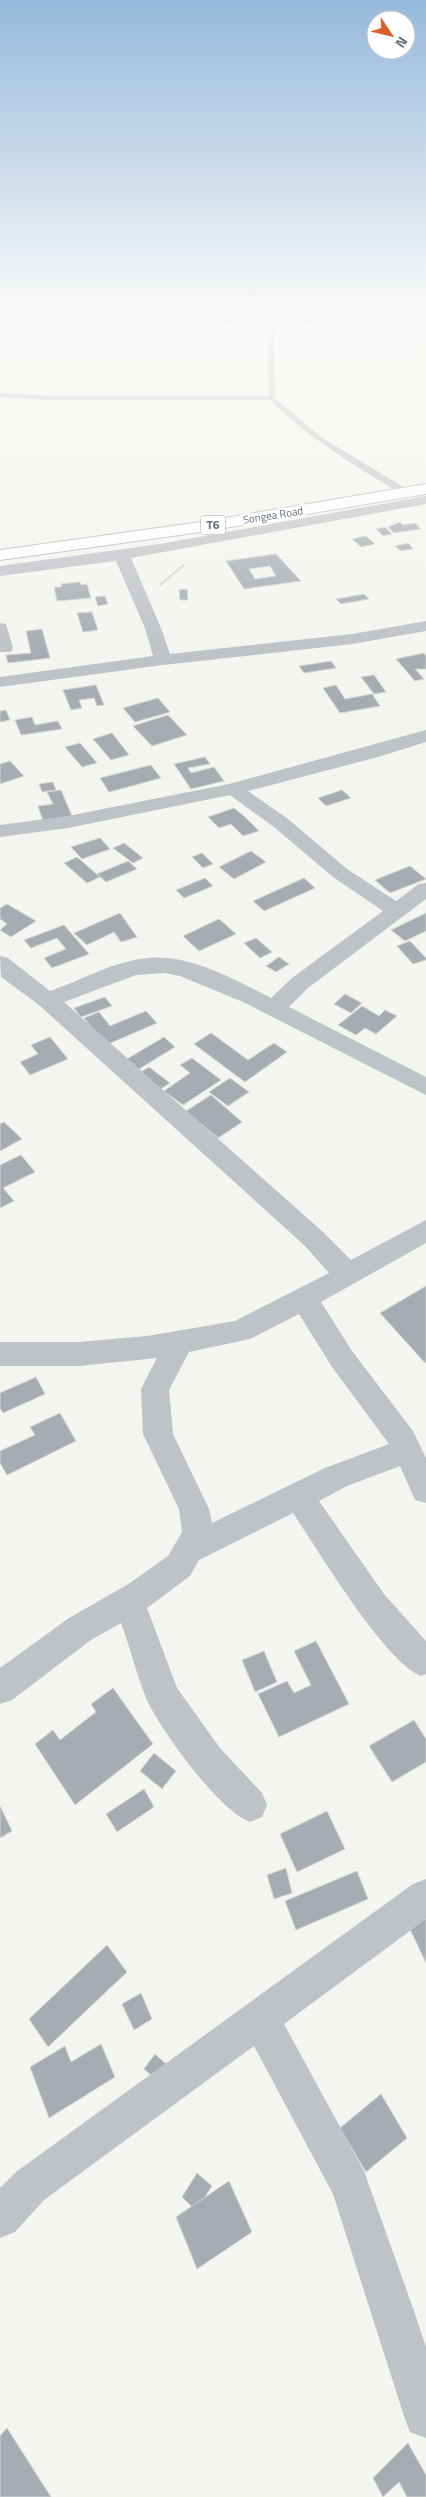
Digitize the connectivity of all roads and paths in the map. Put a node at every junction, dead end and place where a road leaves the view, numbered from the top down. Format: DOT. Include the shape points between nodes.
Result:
graph roads {
  1 [pos="300,424"];
  2 [pos="426,489"];
  3 [pos="407,492"];
  4 [pos="426,500"];
  5 [pos="205,540"];
  6 [pos="0,554"];
  7 [pos="121,554"];
  8 [pos="0,571"];
  9 [pos="141,599"];
  10 [pos="426,626"];
  11 [pos="0,628"];
  12 [pos="5,648"];
  13 [pos="163,660"];
  14 [pos="0,682"];
  15 [pos="426,736"];
  16 [pos="233,788"];
  17 [pos="0,831"];
  18 [pos="426,889"];
  19 [pos="396,911"];
  20 [pos="0,963"];
  21 [pos="47,1000"];
  22 [pos="274,1008"];
  23 [pos="426,1087"];
  24 [pos="426,1230"];
  25 [pos="348,1275"];
  26 [pos="303,1298"];
  27 [pos="180,1342"];
  28 [pos="0,1354"];
  29 [pos="408,1450"];
  30 [pos="426,1490"];
  31 [pos="298,1496"];
  32 [pos="189,1550"];
  33 [pos="128,1601"];
  34 [pos="422,1660"];
  35 [pos="0,1688"];
  36 [pos="250,1805"];
  37 [pos="426,1897"];
  38 [pos="260,2019"];
  39 [pos="0,2217"];
  40 [pos="426,2416"];
  1 -- 3 [label="lane" via="354,463"];
  2 -- 3 [label="highway, Songea Road / T6"];
  3 -- 6 [label="highway, Songea Road / T6" via="201,527"];
  4 -- 5 [label="street"];
  5 -- 7 [label="street"];
  5 -- 9 [label="path" via="177,572"];
  7 -- 8 [label="street"];
  7 -- 9 [label="street"];
  9 -- 13 [label="street"];
  10 -- 13 [label="street" via="352,639"];
  11 -- 12 [label="street"];
  13 -- 14 [label="street"];
  15 -- 16 [label="street"];
  16 -- 17 [label="street" via="68,822"];
  16 -- 19 [label="street" via="340,873"];
  18 -- 19 [label="street"];
  19 -- 22 [label="street" via="300,983"];
  20 -- 21 [label="street"];
  21 -- 22 [label="street" via="149,965 175,968 204,977"];
  21 -- 25 [label="street" via="314,1239"];
  22 -- 23 [label="street"];
  24 -- 25 [label="street"];
  25 -- 26 [label="street"];
  26 -- 27 [label="street" via="240,1331"];
  26 -- 29 [label="street" via="342,1359"];
  27 -- 28 [label="street" via="79,1354"];
  27 -- 32 [label="street" via="155,1389 158,1434 194,1509 198,1534"];
  29 -- 30 [label="street"];
  29 -- 31 [label="street" via="336,1477"];
  31 -- 32 [label="street"];
  31 -- 34 [label="street" via="373,1605"];
  32 -- 33 [label="street" via="179,1566"];
  33 -- 35 [label="street" via="80,1629"];
  33 -- 36 [label="street" via="164,1698 208,1760"];
  37 -- 38 [label="street"];
  38 -- 39 [label="street" via="30,2186"];
  38 -- 40 [label="street" via="350,2185"];
}
